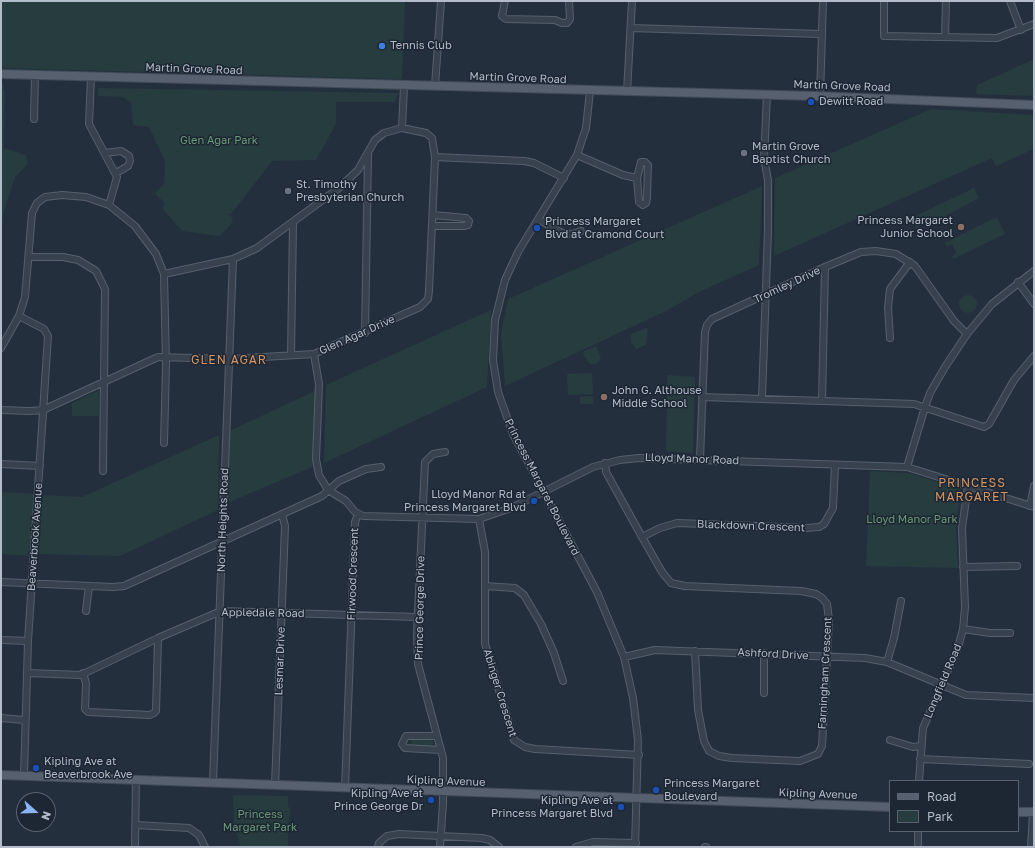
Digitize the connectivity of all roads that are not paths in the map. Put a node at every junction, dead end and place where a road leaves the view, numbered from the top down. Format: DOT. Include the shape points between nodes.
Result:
graph roads {
  1 [pos="441,1"];
  2 [pos="505,1"];
  3 [pos="569,1"];
  4 [pos="632,1"];
  5 [pos="823,1"];
  6 [pos="884,1"];
  7 [pos="946,1"];
  8 [pos="1010,1"];
  9 [pos="1034,24"];
  10 [pos="631,28"];
  11 [pos="1021,30"];
  12 [pos="821,34"];
  13 [pos="945,37"];
  14 [pos="1,74"];
  15 [pos="35,75"];
  16 [pos="91,77"];
  17 [pos="404,86"];
  18 [pos="435,86"];
  19 [pos="590,91"];
  20 [pos="627,92"];
  21 [pos="767,95"];
  22 [pos="820,96"];
  23 [pos="1034,105"];
  24 [pos="34,119"];
  25 [pos="402,128"];
  26 [pos="369,151"];
  27 [pos="105,154"];
  28 [pos="577,154"];
  29 [pos="435,157"];
  30 [pos="116,173"];
  31 [pos="564,178"];
  32 [pos="636,178"];
  33 [pos="109,205"];
  34 [pos="433,215"];
  35 [pos="538,219"];
  36 [pos="293,223"];
  37 [pos="433,226"];
  38 [pos="581,231"];
  39 [pos="29,257"];
  40 [pos="233,259"];
  41 [pos="910,262"];
  42 [pos="825,267"];
  43 [pos="1034,270"];
  44 [pos="164,274"];
  45 [pos="1018,282"];
  46 [pos="766,294"];
  47 [pos="1034,304"];
  48 [pos="19,316"];
  49 [pos="365,333"];
  50 [pos="967,334"];
  51 [pos="890,338"];
  52 [pos="1,348"];
  53 [pos="314,354"];
  54 [pos="291,355"];
  55 [pos="1034,356"];
  56 [pos="165,357"];
  57 [pos="228,359"];
  58 [pos="104,381"];
  59 [pos="702,397"];
  60 [pos="762,398"];
  61 [pos="822,400"];
  62 [pos="925,407"];
  63 [pos="1,410"];
  64 [pos="43,410"];
  65 [pos="164,443"];
  66 [pos="445,452"];
  67 [pos="700,460"];
  68 [pos="605,463"];
  69 [pos="1,464"];
  70 [pos="835,465"];
  71 [pos="40,466"];
  72 [pos="381,467"];
  73 [pos="907,467"];
  74 [pos="103,471"];
  75 [pos="968,486"];
  76 [pos="1034,486"];
  77 [pos="328,490"];
  78 [pos="544,492"];
  79 [pos="1032,506"];
  80 [pos="282,514"];
  81 [pos="358,514"];
  82 [pos="423,519"];
  83 [pos="479,519"];
  84 [pos="223,529"];
  85 [pos="233,537"];
  86 [pos="642,537"];
  87 [pos="223,542"];
  88 [pos="1017,566"];
  89 [pos="963,567"];
  90 [pos="1,582"];
  91 [pos="32,584"];
  92 [pos="88,586"];
  93 [pos="485,586"];
  94 [pos="901,601"];
  95 [pos="86,611"];
  96 [pos="221,611"];
  97 [pos="282,613"];
  98 [pos="352,614"];
  99 [pos="417,617"];
  100 [pos="964,628"];
  101 [pos="1010,633"];
  102 [pos="158,638"];
  103 [pos="1,640"];
  104 [pos="28,641"];
  105 [pos="695,651"];
  106 [pos="764,653"];
  107 [pos="624,657"];
  108 [pos="826,657"];
  109 [pos="887,662"];
  110 [pos="27,673"];
  111 [pos="83,673"];
  112 [pos="563,681"];
  113 [pos="942,685"];
  114 [pos="764,693"];
  115 [pos="1034,698"];
  116 [pos="1,718"];
  117 [pos="24,720"];
  118 [pos="437,736"];
  119 [pos="890,740"];
  120 [pos="921,746"];
  121 [pos="440,750"];
  122 [pos="639,755"];
  123 [pos="920,759"];
  124 [pos="1029,764"];
  125 [pos="1,775"];
  126 [pos="24,776"];
  127 [pos="136,779"];
  128 [pos="919,780"];
  129 [pos="213,782"];
  130 [pos="275,785"];
  131 [pos="345,788"];
  132 [pos="442,791"];
  133 [pos="638,799"];
  134 [pos="889,807"];
  135 [pos="1019,812"];
  136 [pos="1033,812"];
  137 [pos="136,825"];
  138 [pos="918,832"];
  139 [pos="441,836"];
  140 [pos="636,845"];
  141 [pos="135,847"];
  142 [pos="205,847"];
  143 [pos="378,847"];
  144 [pos="440,847"];
  145 [pos="499,847"];
  146 [pos="576,847"];
  147 [pos="918,847"];
  148 [pos="1031,847"];
  1 -- 18 [label="street"];
  2 -- 3 [label="street" via="502,16 506,19 556,20 562,23 567,23 570,19"];
  4 -- 10 [label="street"];
  5 -- 12 [label="street"];
  6 -- 13 [label="street" via="884,36"];
  7 -- 13 [label="street"];
  8 -- 11 [label="street"];
  9 -- 11 [label="street"];
  10 -- 12 [label="street"];
  10 -- 20 [label="street"];
  11 -- 13 [label="street" via="998,38"];
  12 -- 22 [label="street"];
  14 -- 15 [label="main road, Martin Grove Road"];
  15 -- 16 [label="main road, Martin Grove Road"];
  15 -- 24 [label="street"];
  16 -- 17 [label="main road, Martin Grove Road"];
  16 -- 27 [label="street" via="89,124"];
  17 -- 18 [label="main road, Martin Grove Road"];
  17 -- 25 [label="street"];
  18 -- 19 [label="main road, Martin Grove Road"];
  19 -- 20 [label="main road, Martin Grove Road"];
  19 -- 28 [label="street, Princess Margaret Boulevard" via="586,128"];
  20 -- 21 [label="main road, Martin Grove Road"];
  21 -- 22 [label="main road, Martin Grove Road"];
  21 -- 46 [label="street" via="764,159 768,180"];
  22 -- 23 [label="main road, Martin Grove Road"];
  25 -- 26 [label="street" via="384,133 375,140"];
  25 -- 29 [label="street, Glen Agar Drive" via="426,133 432,138"];
  26 -- 36 [label="street" via="358,170"];
  26 -- 49 [label="street"];
  27 -- 30 [label="street"];
  27 -- 30 [label="street" via="121,151 129,156 128,166"];
  28 -- 31 [label="street, Princess Margaret Boulevard"];
  28 -- 32 [label="street" via="623,175"];
  29 -- 31 [label="street" via="524,161 534,163"];
  29 -- 34 [label="street, Glen Agar Drive"];
  30 -- 33 [label="street"];
  31 -- 35 [label="street, Princess Margaret Boulevard"];
  32 -- 32 [label="street" via="639,202 643,205 647,198 647,162 641,162"];
  33 -- 39 [label="street" via="86,197 45,197 37,203 32,213"];
  33 -- 44 [label="street" via="135,226 156,254"];
  34 -- 37 [label="street, Glen Agar Drive"];
  34 -- 37 [label="street" via="466,218 469,221 468,225 464,226"];
  35 -- 38 [label="street" via="562,233 573,234"];
  35 -- 78 [label="street, Princess Margaret Boulevard" via="505,280 496,315 493,349 498,392 506,420"];
  36 -- 40 [label="street" via="257,248"];
  36 -- 54 [label="street"];
  37 -- 49 [label="street, Glen Agar Drive" via="428,299 420,307"];
  39 -- 48 [label="street" via="26,297"];
  39 -- 58 [label="street" via="63,257 78,260 96,271 105,289"];
  40 -- 44 [label="street"];
  40 -- 57 [label="street, North Heights Road"];
  41 -- 42 [label="street, Tromley Drive" via="896,254 870,251"];
  41 -- 50 [label="street, Tromley Drive" via="954,321"];
  41 -- 51 [label="street" via="890,289"];
  42 -- 46 [label="street, Tromley Drive"];
  42 -- 61 [label="street"];
  43 -- 45 [label="street"];
  44 -- 56 [label="street"];
  45 -- 47 [label="street"];
  45 -- 50 [label="street" via="992,304"];
  46 -- 59 [label="street, Tromley Drive" via="712,319 707,325"];
  46 -- 60 [label="street"];
  48 -- 52 [label="street"];
  48 -- 64 [label="street, Beaverbrook Avenue" via="44,329 48,336"];
  49 -- 53 [label="street, Glen Agar Drive"];
  50 -- 62 [label="street" via="930,393"];
  53 -- 54 [label="street, Glen Agar Drive"];
  53 -- 77 [label="street" via="319,384 316,459 321,481"];
  54 -- 57 [label="street, Glen Agar Drive"];
  55 -- 62 [label="street" via="1010,386 987,426 981,427"];
  56 -- 57 [label="street, Glen Agar Drive"];
  56 -- 58 [label="street, Glen Agar Drive" via="154,358"];
  56 -- 65 [label="street"];
  57 -- 84 [label="street, North Heights Road"];
  58 -- 64 [label="street, Glen Agar Drive"];
  58 -- 74 [label="street"];
  59 -- 60 [label="street"];
  59 -- 67 [label="street, Tromley Drive"];
  60 -- 61 [label="street"];
  61 -- 62 [label="street" via="914,404"];
  62 -- 73 [label="street"];
  63 -- 64 [label="street, Glen Agar Drive"];
  64 -- 71 [label="street, Beaverbrook Avenue"];
  66 -- 82 [label="street, Prince George Drive" via="433,454 425,462"];
  67 -- 68 [label="street, Lloyd Manor Road" via="639,458"];
  67 -- 70 [label="street, Lloyd Manor Road"];
  68 -- 78 [label="street, Lloyd Manor Road"];
  68 -- 86 [label="street, Farningham Crescent" via="606,472"];
  69 -- 71 [label="street"];
  70 -- 73 [label="street, Lloyd Manor Road"];
  70 -- 86 [label="street, Blackdown Crescent" via="833,508 824,524 819,527 677,524 660,528"];
  71 -- 91 [label="street, Beaverbrook Avenue"];
  72 -- 77 [label="street" via="366,469 339,481"];
  73 -- 75 [label="street, Lloyd Manor Road"];
  75 -- 79 [label="street, Lloyd Manor Road"];
  75 -- 89 [label="street, Longfield Road" via="962,528"];
  76 -- 79 [label="street"];
  77 -- 80 [label="street" via="322,496"];
  77 -- 81 [label="street, Firwood Crescent" via="346,501"];
  78 -- 83 [label="street, Lloyd Manor Road" via="511,508"];
  78 -- 107 [label="street, Princess Margaret Boulevard" via="597,592"];
  80 -- 85 [label="street"];
  80 -- 97 [label="street, Lesmar Drive" via="285,526"];
  81 -- 82 [label="street, Lloyd Manor Road" via="366,517"];
  81 -- 98 [label="street, Firwood Crescent" via="355,522"];
  82 -- 83 [label="street, Lloyd Manor Road"];
  82 -- 99 [label="street, Prince George Drive"];
  83 -- 93 [label="street, Abinger Crescent" via="485,544"];
  84 -- 85 [label="street"];
  84 -- 87 [label="street, North Heights Road"];
  85 -- 87 [label="street"];
  86 -- 108 [label="street, Farningham Crescent" via="671,583 816,594 827,604 830,620"];
  87 -- 92 [label="street" via="130,584 118,587"];
  87 -- 96 [label="street, North Heights Road"];
  88 -- 89 [label="street"];
  89 -- 100 [label="street, Longfield Road"];
  90 -- 91 [label="street"];
  91 -- 92 [label="street"];
  91 -- 104 [label="street, Beaverbrook Avenue"];
  92 -- 95 [label="street"];
  93 -- 112 [label="street" via="509,587 521,591 541,624"];
  93 -- 122 [label="street, Abinger Crescent" via="485,644 514,740 525,748"];
  94 -- 109 [label="street"];
  96 -- 97 [label="street, Appledale Road"];
  96 -- 102 [label="street, Appledale Road"];
  96 -- 129 [label="street, North Heights Road"];
  97 -- 98 [label="street, Appledale Road"];
  97 -- 130 [label="street, Lesmar Drive"];
  98 -- 99 [label="street, Appledale Road"];
  98 -- 131 [label="street, Firwood Crescent"];
  99 -- 118 [label="street, Prince George Drive" via="418,664"];
  100 -- 101 [label="street"];
  100 -- 113 [label="street, Longfield Road"];
  102 -- 111 [label="street, Appledale Road"];
  102 -- 111 [label="street" via="156,711 150,715 88,712 85,709 86,683"];
  103 -- 104 [label="street"];
  104 -- 110 [label="street, Beaverbrook Avenue"];
  105 -- 106 [label="street, Ashford Drive"];
  105 -- 107 [label="street, Ashford Drive" via="656,650"];
  105 -- 108 [label="street, Farningham Crescent" via="698,710 704,741 713,753 732,758 800,760 818,754 822,746"];
  106 -- 108 [label="street, Ashford Drive"];
  106 -- 114 [label="street"];
  107 -- 122 [label="street, Princess Margaret Boulevard" via="635,710"];
  108 -- 109 [label="street, Ashford Drive" via="866,658"];
  109 -- 113 [label="street, Ashford Drive"];
  110 -- 111 [label="street, Appledale Road" via="74,676"];
  110 -- 117 [label="street, Beaverbrook Avenue"];
  113 -- 115 [label="street, Ashford Drive" via="966,695"];
  113 -- 120 [label="street, Longfield Road" via="923,728"];
  116 -- 117 [label="street"];
  117 -- 126 [label="street, Beaverbrook Avenue"];
  118 -- 121 [label="street, Prince George Drive"];
  118 -- 121 [label="street" via="406,736 402,744 405,748"];
  119 -- 120 [label="street" via="913,747"];
  120 -- 123 [label="street, Longfield Road"];
  121 -- 132 [label="street, Prince George Drive" via="443,758"];
  122 -- 133 [label="street, Princess Margaret Boulevard"];
  123 -- 124 [label="street"];
  123 -- 128 [label="street, Longfield Road"];
  125 -- 126 [label="main road, Kipling Avenue"];
  126 -- 127 [label="main road, Kipling Avenue"];
  127 -- 129 [label="main road, Kipling Avenue"];
  127 -- 137 [label="street"];
  129 -- 130 [label="main road, Kipling Avenue"];
  130 -- 131 [label="main road, Kipling Avenue"];
  131 -- 132 [label="main road, Kipling Avenue"];
  132 -- 133 [label="main road, Kipling Avenue"];
  132 -- 139 [label="street, Prince George Drive"];
  133 -- 134 [label="main road, Kipling Avenue"];
  133 -- 140 [label="street, Princess Margaret Boulevard"];
  135 -- 136 [label="main road"];
  136 -- 148 [label="street"];
  137 -- 141 [label="street"];
  137 -- 142 [label="street" via="189,828 199,836"];
  138 -- 147 [label="street"];
  139 -- 143 [label="street" via="392,834"];
  139 -- 144 [label="street, Prince George Drive"];
  139 -- 145 [label="street" via="482,838"];
  140 -- 146 [label="street" via="593,842"];
}
